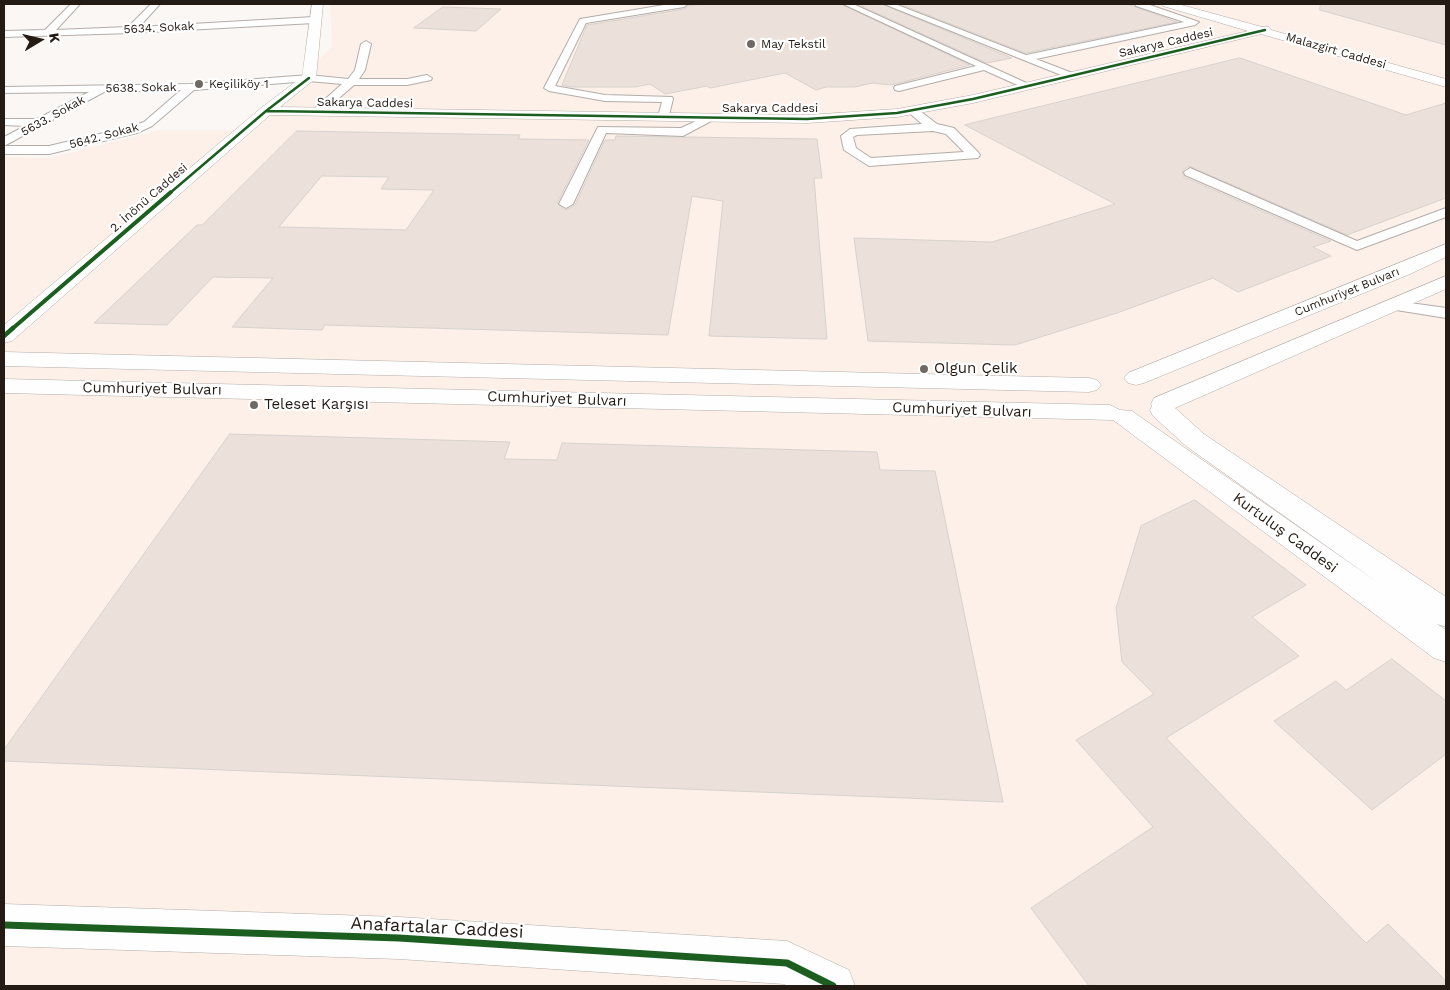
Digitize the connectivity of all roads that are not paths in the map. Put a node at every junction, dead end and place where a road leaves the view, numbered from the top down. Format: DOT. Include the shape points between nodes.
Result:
graph roads {
  1 [pos="76,4"];
  2 [pos="156,4"];
  3 [pos="317,4"];
  4 [pos="684,4"];
  5 [pos="847,4"];
  6 [pos="888,4"];
  7 [pos="1139,4"];
  8 [pos="1167,4"];
  9 [pos="314,20"];
  10 [pos="131,30"];
  11 [pos="1265,30"];
  12 [pos="48,32"];
  13 [pos="4,34"];
  14 [pos="366,44"];
  15 [pos="1025,58"];
  16 [pos="984,67"];
  17 [pos="1071,76"];
  18 [pos="309,78"];
  19 [pos="426,78"];
  20 [pos="351,82"];
  21 [pos="1446,83"];
  22 [pos="1028,86"];
  23 [pos="191,87"];
  24 [pos="899,88"];
  25 [pos="101,89"];
  26 [pos="4,90"];
  27 [pos="912,110"];
  28 [pos="266,111"];
  29 [pos="317,112"];
  30 [pos="664,117"];
  31 [pos="709,118"];
  32 [pos="4,122"];
  33 [pos="41,123"];
  34 [pos="933,127"];
  35 [pos="4,142"];
  36 [pos="4,150"];
  37 [pos="1190,172"];
  38 [pos="566,204"];
  39 [pos="1446,212"];
  40 [pos="1446,250"];
  41 [pos="1446,282"];
  42 [pos="1396,306"];
  43 [pos="1446,313"];
  44 [pos="4,336"];
  45 [pos="4,359"];
  46 [pos="1103,378"];
  47 [pos="1136,378"];
  48 [pos="4,386"];
  49 [pos="1163,407"];
  50 [pos="1117,415"];
  51 [pos="1446,614"];
  52 [pos="1446,648"];
  53 [pos="4,925"];
  54 [pos="833,986"];
  1 -- 12 [label="street"];
  2 -- 10 [label="street"];
  3 -- 9 [label="street"];
  4 -- 30 [label="street" via="583,21 549,88 605,98 668,99"];
  5 -- 16 [label="street"];
  6 -- 15 [label="street"];
  7 -- 15 [label="street" via="1195,22"];
  8 -- 11 [label="street, Malazgirt Caddesi"];
  9 -- 10 [label="street, 5634. Sokak"];
  9 -- 18 [label="street"];
  10 -- 12 [label="street, 5634. Sokak"];
  11 -- 17 [label="street, Sakarya Caddesi"];
  11 -- 21 [label="street, Malazgirt Caddesi"];
  12 -- 13 [label="street, 5634. Sokak"];
  14 -- 20 [label="street" via="360,70"];
  15 -- 17 [label="street"];
  16 -- 22 [label="street"];
  16 -- 24 [label="street"];
  17 -- 22 [label="street, Sakarya Caddesi"];
  18 -- 20 [label="street, 5638. Sokak"];
  18 -- 23 [label="street, 5638. Sokak"];
  18 -- 28 [label="street, 2. İnönü Caddesi"];
  19 -- 20 [label="street, 5638. Sokak" via="406,82"];
  20 -- 29 [label="street"];
  22 -- 27 [label="street, Sakarya Caddesi"];
  23 -- 25 [label="street, 5638. Sokak"];
  23 -- 36 [label="street, 5642. Sokak" via="148,124 133,130 49,150"];
  25 -- 26 [label="street, 5638. Sokak"];
  25 -- 33 [label="street, 5633. Sokak"];
  27 -- 31 [label="street, Sakarya Caddesi" via="844,118"];
  27 -- 34 [label="street"];
  28 -- 29 [label="street, Sakarya Caddesi"];
  28 -- 44 [label="street, 2. İnönü Caddesi"];
  29 -- 30 [label="street, Sakarya Caddesi"];
  30 -- 31 [label="street, Sakarya Caddesi"];
  31 -- 38 [label="street" via="683,132 602,129"];
  32 -- 33 [label="street"];
  33 -- 35 [label="street, 5633. Sokak"];
  34 -- 34 [label="street" via="950,131 974,155 869,162 850,150 847,136 854,132"];
  37 -- 39 [label="street" via="1357,246"];
  40 -- 47 [label="street, Cumhuriyet Bulvarı"];
  41 -- 42 [label="street"];
  42 -- 43 [label="street"];
  42 -- 49 [label="street"];
  45 -- 46 [label="street, Cumhuriyet Bulvarı"];
  46 -- 47 [label="street, Cumhuriyet Bulvarı"];
  46 -- 50 [label="street, Kurtuluş Caddesi" via="1088,392 1092,399"];
  47 -- 49 [label="street, Kurtuluş Caddesi" via="1155,389"];
  48 -- 50 [label="street, Cumhuriyet Bulvarı"];
  49 -- 50 [label="street, Cumhuriyet Bulvarı" via="1148,418"];
  49 -- 51 [label="street, Kurtuluş Caddesi" via="1195,440"];
  50 -- 52 [label="street, Kurtuluş Caddesi"];
  53 -- 54 [label="street, Anafartalar Caddesi" via="399,938 787,963"];
}
